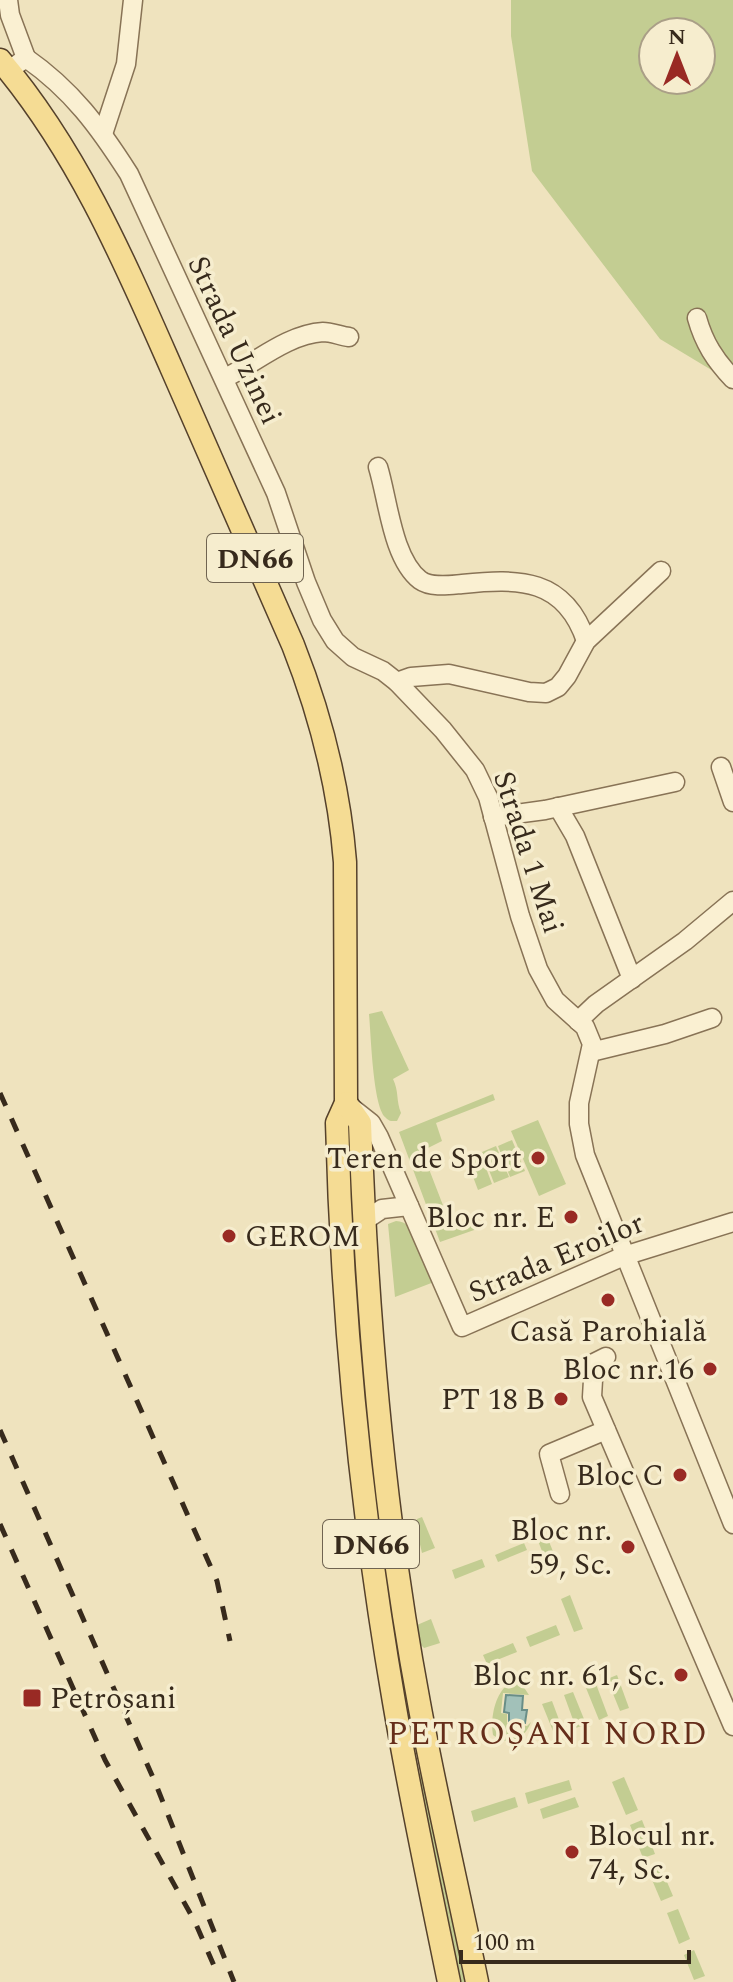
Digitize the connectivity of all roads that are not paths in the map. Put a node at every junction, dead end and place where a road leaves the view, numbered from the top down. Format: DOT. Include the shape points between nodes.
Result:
graph roads {
  1 [pos="133,0"];
  2 [pos="6,8"];
  3 [pos="12,63"];
  4 [pos="103,134"];
  5 [pos="697,318"];
  6 [pos="349,337"];
  7 [pos="225,378"];
  8 [pos="733,379"];
  9 [pos="378,467"];
  10 [pos="661,571"];
  11 [pos="586,641"];
  12 [pos="390,677"];
  13 [pos="721,767"];
  14 [pos="675,782"];
  15 [pos="733,802"];
  16 [pos="558,807"];
  17 [pos="493,817"];
  18 [pos="733,901"];
  19 [pos="632,979"];
  20 [pos="712,1018"];
  21 [pos="578,1021"];
  22 [pos="591,1052"];
  23 [pos="346,1103"];
  24 [pos="409,1206"];
  25 [pos="364,1221"];
  26 [pos="733,1222"];
  27 [pos="624,1256"];
  28 [pos="606,1357"];
  29 [pos="606,1430"];
  30 [pos="560,1494"];
  31 [pos="733,1524"];
  32 [pos="733,1726"];
  33 [pos="424,1727"];
  34 [pos="399,1731"];
  35 [pos="449,1982"];
  36 [pos="477,1982"];
  1 -- 4 [label="street" via="126,64"];
  2 -- 3 [label="street"];
  3 -- 4 [label="street, Strada Uzinei" via="68,90"];
  3 -- 23 [label="main road, DN66" via="110,230 315,703 342,823"];
  4 -- 7 [label="street, Strada Uzinei" via="129,174"];
  5 -- 8 [label="street" via="703,340"];
  6 -- 7 [label="street" via="324,332 305,337"];
  7 -- 12 [label="street, Strada Uzinei" via="276,493 322,620 353,657"];
  9 -- 11 [label="street" via="401,552 419,579 448,585 518,580 534,584 571,610"];
  10 -- 11 [label="street"];
  11 -- 12 [label="street" via="567,676 546,693 449,674"];
  12 -- 17 [label="street, Strada 1 Mai" via="465,756"];
  13 -- 15 [label="street"];
  14 -- 16 [label="street"];
  16 -- 17 [label="street"];
  16 -- 19 [label="street" via="575,836"];
  17 -- 21 [label="street, Strada 1 Mai" via="538,969 555,1000"];
  18 -- 19 [label="street"];
  19 -- 21 [label="street"];
  20 -- 22 [label="street"];
  21 -- 22 [label="street"];
  22 -- 27 [label="street" via="579,1103 580,1138"];
  23 -- 24 [label="street, Strada Eroilor" via="371,1123"];
  23 -- 25 [label="main road, DN66" via="360,1123"];
  23 -- 34 [label="main road, DN66" via="337,1123 349,1351"];
  24 -- 25 [label="street" via="382,1209"];
  24 -- 27 [label="street, Strada Eroilor" via="462,1327"];
  25 -- 33 [label="main road, DN66" via="384,1465"];
  26 -- 27 [label="street, Strada Eroilor"];
  27 -- 31 [label="street"];
  28 -- 29 [label="street" via="594,1363 592,1377 592,1397"];
  29 -- 30 [label="street" via="549,1454"];
  29 -- 32 [label="street"];
  33 -- 34 [label="main road"];
  33 -- 36 [label="main road, DN66"];
  34 -- 35 [label="main road, DN66"];
}
